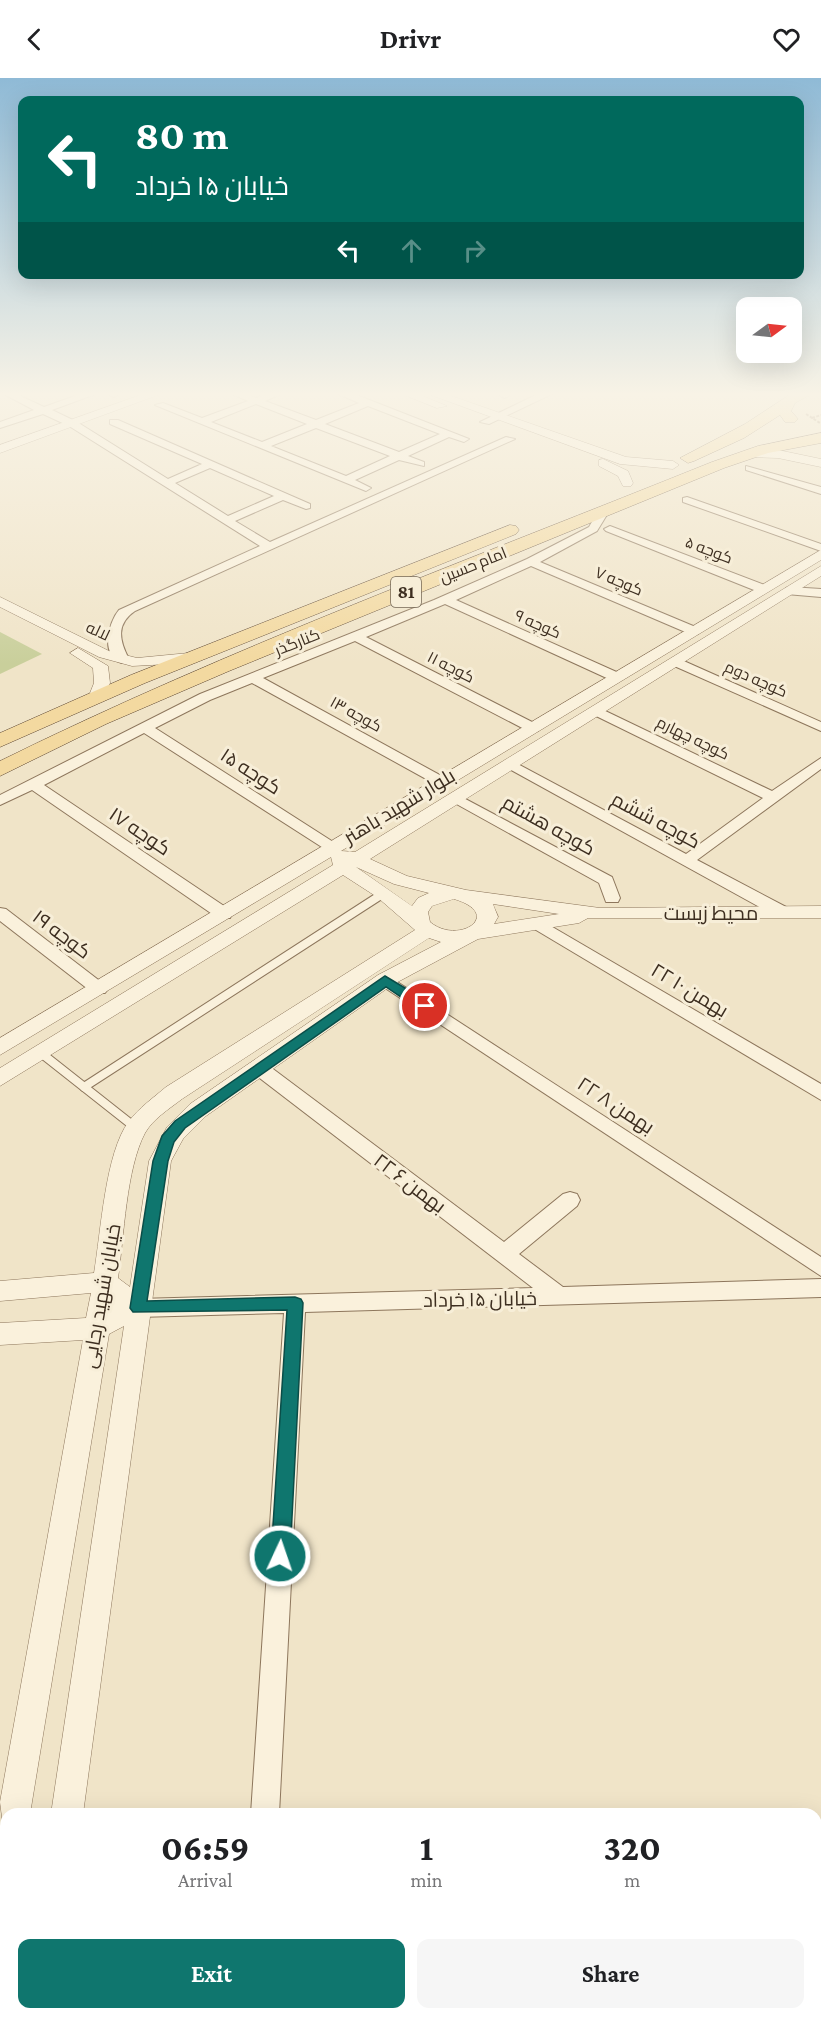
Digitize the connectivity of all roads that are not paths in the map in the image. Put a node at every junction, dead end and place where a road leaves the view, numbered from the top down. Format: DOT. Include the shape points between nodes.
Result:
graph roads {
  1 [pos="167,483"];
  2 [pos="253,483"];
  3 [pos="352,483"];
  4 [pos="413,483"];
  5 [pos="627,483"];
  6 [pos="698,483"];
  7 [pos="801,483"];
  8 [pos="366,488"];
  9 [pos="821,491"];
  10 [pos="284,496"];
  11 [pos="687,500"];
  12 [pos="306,506"];
  13 [pos="560,510"];
  14 [pos="227,520"];
  15 [pos="606,521"];
  16 [pos="527,523"];
  17 [pos="270,547"];
  18 [pos="821,549"];
  19 [pos="821,554"];
  20 [pos="531,562"];
  21 [pos="821,570"];
  22 [pos="763,589"];
  23 [pos="790,591"];
  24 [pos="821,593"];
  25 [pos="446,600"];
  26 [pos="0,601"];
  27 [pos="0,612"];
  28 [pos="694,631"];
  29 [pos="355,636"];
  30 [pos="189,658"];
  31 [pos="122,659"];
  32 [pos="677,662"];
  33 [pos="100,666"];
  34 [pos="616,677"];
  35 [pos="253,678"];
  36 [pos="96,698"];
  37 [pos="597,711"];
  38 [pos="821,727"];
  39 [pos="146,728"];
  40 [pos="532,728"];
  41 [pos="0,741"];
  42 [pos="821,762"];
  43 [pos="509,765"];
  44 [pos="0,769"];
  45 [pos="442,782"];
  46 [pos="33,784"];
  47 [pos="773,797"];
  48 [pos="456,798"];
  49 [pos="0,801"];
  50 [pos="333,848"];
  51 [pos="687,860"];
  52 [pos="349,863"];
  53 [pos="384,893"];
  54 [pos="462,894"];
  55 [pos="612,898"];
  56 [pos="783,912"];
  57 [pos="821,912"];
  58 [pos="0,913"];
  59 [pos="224,914"];
  60 [pos="600,914"];
  61 [pos="537,923"];
  62 [pos="424,927"];
  63 [pos="472,935"];
  64 [pos="385,980"];
  65 [pos="99,989"];
  66 [pos="0,1048"];
  67 [pos="41,1053"];
  68 [pos="259,1068"];
  69 [pos="0,1078"];
  70 [pos="84,1087"];
  71 [pos="821,1094"];
  72 [pos="136,1128"];
  73 [pos="570,1200"];
  74 [pos="504,1254"];
  75 [pos="821,1268"];
  76 [pos="105,1282"];
  77 [pos="821,1288"];
  78 [pos="0,1291"];
  79 [pos="561,1296"];
  80 [pos="295,1303"];
  81 [pos="138,1308"];
  82 [pos="96,1328"];
  83 [pos="0,1334"];
  84 [pos="15,1808"];
  85 [pos="68,1808"];
  86 [pos="268,1808"];
  1 -- 14 [label="street"];
  2 -- 10 [label="street"];
  3 -- 8 [label="street"];
  4 -- 17 [label="street"];
  5 -- 13 [label="main road"];
  6 -- 15 [label="main road, امام حسین / 81"];
  7 -- 9 [label="street"];
  10 -- 12 [label="street"];
  10 -- 14 [label="street"];
  11 -- 18 [label="street"];
  14 -- 17 [label="street"];
  15 -- 20 [label="street, کنارگذر"];
  15 -- 22 [label="street, کوچه ۵"];
  15 -- 44 [label="main road, امام حسین / 81" via="222,667 99,720"];
  16 -- 30 [label="main road, امام حسین / 81"];
  17 -- 31 [label="street" via="120,615 113,634"];
  19 -- 22 [label="street, بلوار شهید باهنر"];
  20 -- 25 [label="street, کنارگذر"];
  20 -- 28 [label="street, کوچه ۷"];
  21 -- 23 [label="street, بلوار شهید باهنر"];
  22 -- 28 [label="street, بلوار شهید باهنر"];
  23 -- 24 [label="street"];
  23 -- 32 [label="street, بلوار شهید باهنر"];
  25 -- 29 [label="street, کنارگذر"];
  25 -- 34 [label="street, کوچه ۹"];
  26 -- 31 [label="street, لاله" via="104,654"];
  27 -- 33 [label="street, لاله"];
  28 -- 34 [label="street, بلوار شهید باهنر"];
  29 -- 35 [label="street, کنارگذر"];
  29 -- 40 [label="street, کوچه ۱۱"];
  30 -- 31 [label="street, لاله" via="137,663"];
  30 -- 36 [label="main road, امام حسین / 81"];
  31 -- 33 [label="street" via="114,666"];
  32 -- 37 [label="street, بلوار شهید باهنر"];
  32 -- 38 [label="street, کوچه دوم"];
  33 -- 36 [label="street, لاله" via="102,683"];
  34 -- 40 [label="street, بلوار شهید باهنر"];
  35 -- 39 [label="street, کنارگذر" via="205,697"];
  35 -- 45 [label="street, کوچه ۱۳"];
  36 -- 41 [label="main road, امام حسین / 81"];
  37 -- 43 [label="street, بلوار شهید باهنر"];
  37 -- 47 [label="street, کوچه چهارم"];
  39 -- 46 [label="street, کنارگذر"];
  39 -- 50 [label="street, کوچه ۱۵"];
  40 -- 45 [label="street, بلوار شهید باهنر"];
  42 -- 47 [label="street"];
  43 -- 48 [label="street, بلوار شهید باهنر"];
  43 -- 51 [label="street, کوچه ششم"];
  45 -- 50 [label="street, بلوار شهید باهنر"];
  46 -- 49 [label="street, کنارگذر"];
  46 -- 59 [label="street, کوچه ۱۷"];
  47 -- 51 [label="street"];
  48 -- 52 [label="street, بلوار شهید باهنر"];
  48 -- 55 [label="street, کوچه هشتم" via="606,880"];
  50 -- 52 [label="street"];
  50 -- 59 [label="street, بلوار شهید باهنر"];
  51 -- 56 [label="street, کوچه ششم"];
  52 -- 53 [label="street"];
  52 -- 54 [label="street, محیط زیست"];
  52 -- 67 [label="street, بلوار شهید باهنر"];
  53 -- 62 [label="street"];
  53 -- 70 [label="lane"];
  54 -- 60 [label="street, محیط زیست"];
  54 -- 62 [label="street" via="430,898 418,914"];
  54 -- 63 [label="street" via="480,900 490,917 487,926"];
  56 -- 57 [label="street, محیط زیست"];
  56 -- 60 [label="street, محیط زیست"];
  58 -- 65 [label="street, کوچه ۱۹"];
  59 -- 65 [label="street, بلوار شهید باهنر"];
  60 -- 61 [label="street, محیط زیست"];
  61 -- 63 [label="street, محیط زیست"];
  61 -- 71 [label="street, ۲۲ بهمن ۱۰"];
  62 -- 63 [label="street" via="446,938"];
  62 -- 72 [label="street, خیابان شهید رجایی" via="174,1093"];
  63 -- 64 [label="street, خیابان شهید رجایی"];
  64 -- 68 [label="street, خیابان شهید رجایی"];
  64 -- 75 [label="street, ۲۲ بهمن ۸"];
  65 -- 66 [label="street, بلوار شهید باهنر"];
  67 -- 69 [label="street, بلوار شهید باهنر"];
  67 -- 70 [label="lane"];
  68 -- 74 [label="street, ۲۲ بهمن ۶"];
  68 -- 81 [label="street, خیابان شهید رجایی" via="189,1118 167,1140 160,1161"];
  70 -- 72 [label="lane"];
  72 -- 76 [label="street, خیابان شهید رجایی" via="123,1160"];
  73 -- 74 [label="street"];
  74 -- 79 [label="street, ۲۲ بهمن ۶"];
  76 -- 78 [label="street"];
  76 -- 81 [label="street"];
  76 -- 82 [label="street, خیابان شهید رجایی"];
  77 -- 79 [label="street, خیابان ۱۵ خرداد"];
  79 -- 80 [label="street, خیابان ۱۵ خرداد"];
  80 -- 81 [label="street, خیابان ۱۵ خرداد"];
  80 -- 86 [label="street"];
  81 -- 82 [label="street, خیابان ۱۵ خرداد"];
  81 -- 85 [label="street, خیابان شهید رجایی"];
  82 -- 83 [label="street, خیابان ۱۵ خرداد"];
  82 -- 84 [label="street, خیابان شهید رجایی"];
}
